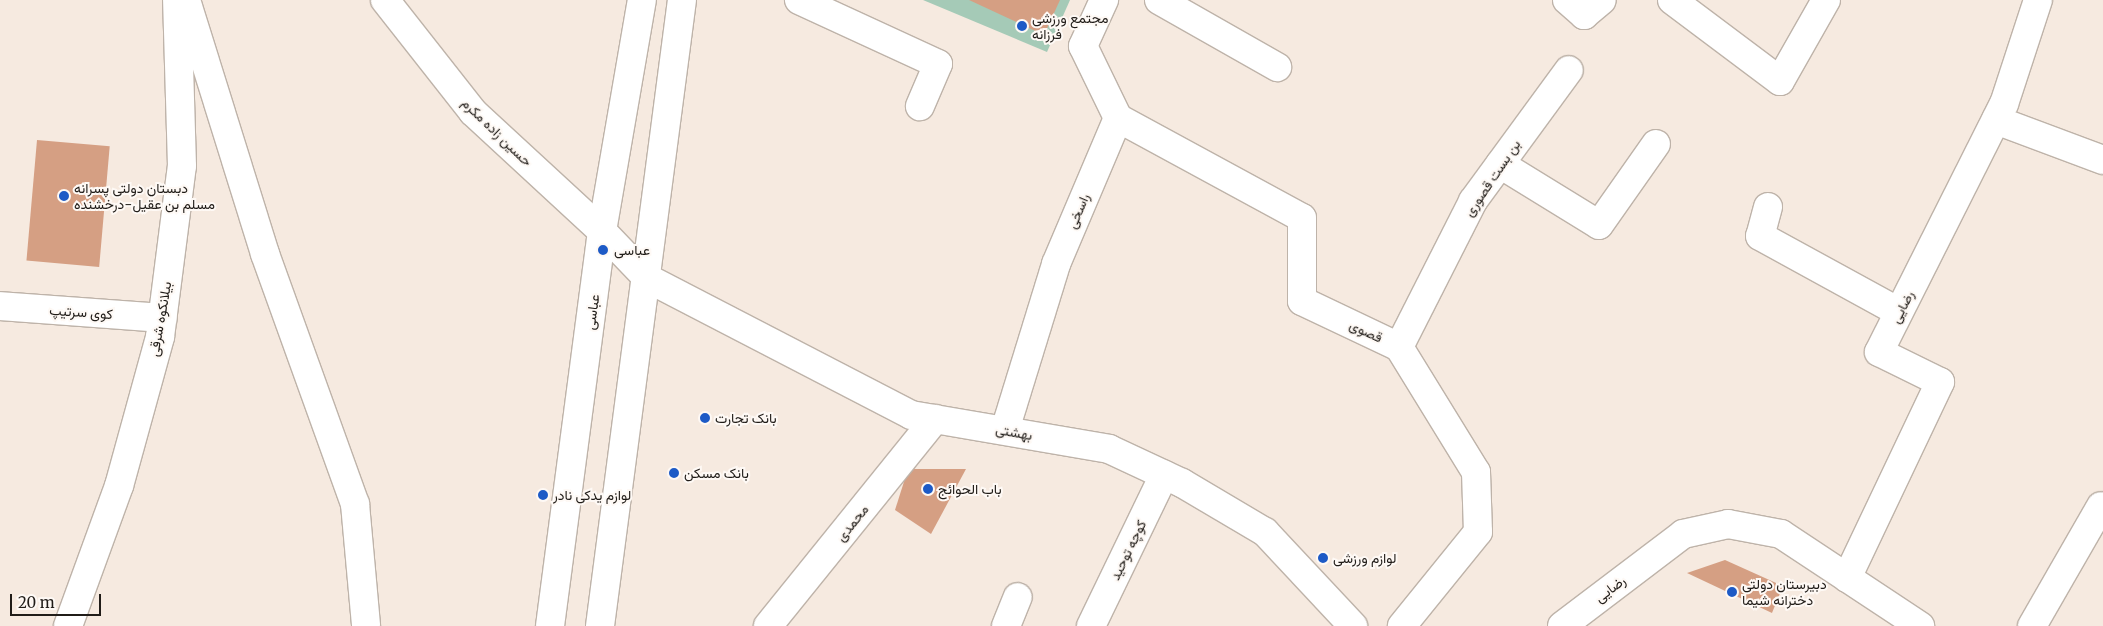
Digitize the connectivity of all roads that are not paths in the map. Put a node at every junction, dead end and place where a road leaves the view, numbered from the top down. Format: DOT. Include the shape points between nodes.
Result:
graph roads {
  1 [pos="177,0"];
  2 [pos="186,0"];
  3 [pos="385,0"];
  4 [pos="642,0"];
  5 [pos="682,0"];
  6 [pos="799,0"];
  7 [pos="1104,0"];
  8 [pos="1159,0"];
  9 [pos="1672,0"];
  10 [pos="1826,0"];
  11 [pos="2038,0"];
  12 [pos="1277,67"];
  13 [pos="1569,70"];
  14 [pos="920,106"];
  15 [pos="1118,118"];
  16 [pos="1996,120"];
  17 [pos="1656,144"];
  18 [pos="2103,160"];
  19 [pos="1500,164"];
  20 [pos="1768,207"];
  21 [pos="602,231"];
  22 [pos="647,278"];
  23 [pos="0,306"];
  24 [pos="1899,312"];
  25 [pos="163,318"];
  26 [pos="1399,347"];
  27 [pos="935,419"];
  28 [pos="1006,430"];
  29 [pos="1164,475"];
  30 [pos="2101,506"];
  31 [pos="1847,578"];
  32 [pos="1018,597"];
  33 [pos="68,626"];
  34 [pos="366,626"];
  35 [pos="550,626"];
  36 [pos="600,626"];
  37 [pos="768,626"];
  38 [pos="1006,626"];
  39 [pos="1091,626"];
  40 [pos="1353,626"];
  41 [pos="1402,626"];
  42 [pos="1562,626"];
  43 [pos="1920,626"];
  44 [pos="2032,626"];
  1 -- 25 [label="street, بیلانکوه شرقی" via="182,166"];
  2 -- 34 [label="street" via="265,254 355,504"];
  3 -- 21 [label="street, حسین زاده مکرم" via="473,112"];
  4 -- 21 [label="street, عباسى"];
  5 -- 22 [label="street"];
  6 -- 14 [label="street" via="938,64"];
  7 -- 15 [label="street" via="1083,46"];
  8 -- 12 [label="street"];
  9 -- 10 [label="street" via="1780,81"];
  11 -- 16 [label="street, رضایی"];
  13 -- 19 [label="street, بن بست قصوری"];
  15 -- 26 [label="street, قصوی" via="1302,218 1302,301"];
  15 -- 28 [label="street, راسخی" via="1056,264"];
  16 -- 18 [label="street"];
  16 -- 24 [label="street, رضایی"];
  17 -- 19 [label="street" via="1599,225"];
  19 -- 26 [label="street, بن بست قصوری" via="1473,201"];
  20 -- 24 [label="street" via="1760,236"];
  21 -- 22 [label="street, حسین زاده مکرم"];
  21 -- 35 [label="street, عباسى"];
  22 -- 27 [label="street, بهشتی" via="911,415"];
  22 -- 36 [label="street"];
  23 -- 25 [label="street, کوی سرتیپ"];
  24 -- 31 [label="street, رضایی" via="1879,352 1940,382"];
  25 -- 33 [label="street, بیلانکوه شرقی" via="119,486"];
  26 -- 41 [label="street, قصوی" via="1476,472 1478,532"];
  27 -- 28 [label="street, بهشتی"];
  27 -- 37 [label="street, محمدی"];
  28 -- 29 [label="street, بهشتی" via="1109,448"];
  29 -- 39 [label="street, کوچه توحید"];
  29 -- 40 [label="street, بهشتی" via="1265,532"];
  30 -- 44 [label="street"];
  31 -- 42 [label="street, رضایی" via="1781,534 1728,524 1683,534"];
  31 -- 43 [label="street, رضایی"];
  32 -- 38 [label="street"];
}
